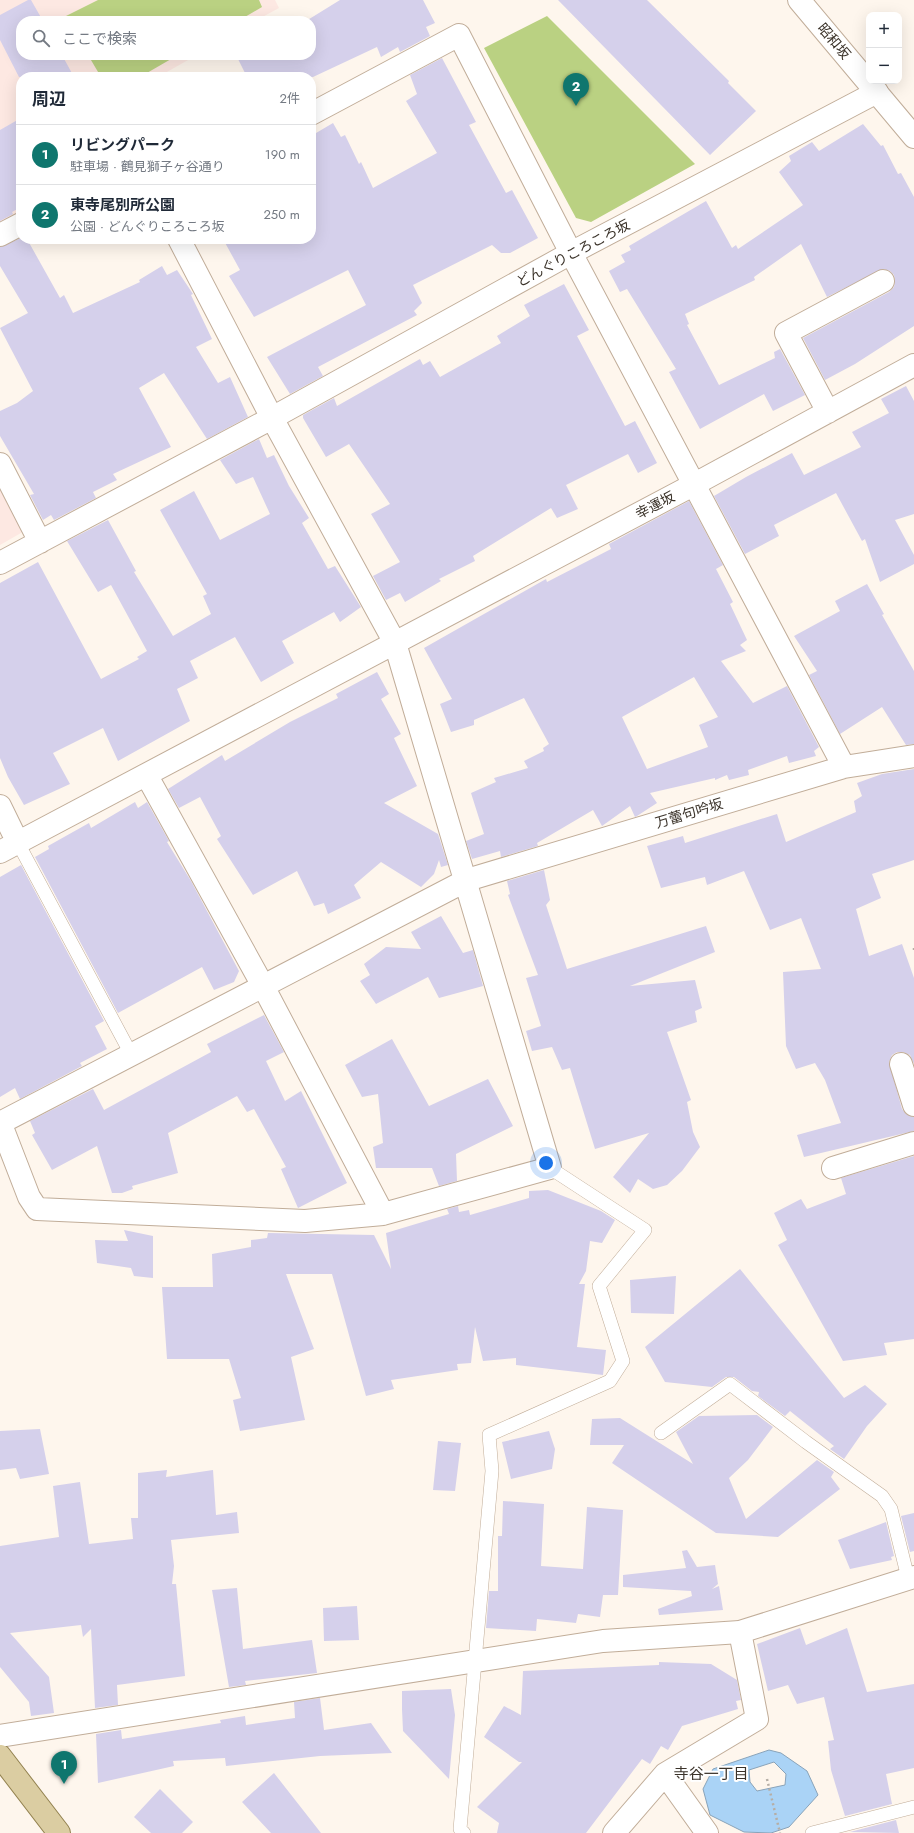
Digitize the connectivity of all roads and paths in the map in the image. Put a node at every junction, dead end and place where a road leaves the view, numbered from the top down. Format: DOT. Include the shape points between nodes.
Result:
graph roads {
  1 [pos="800,0"];
  2 [pos="877,92"];
  3 [pos="316,111"];
  4 [pos="914,137"];
  5 [pos="16,227"];
  6 [pos="0,235"];
  7 [pos="182,244"];
  8 [pos="571,253"];
  9 [pos="883,281"];
  10 [pos="911,374"];
  11 [pos="828,412"];
  12 [pos="272,418"];
  13 [pos="0,464"];
  14 [pos="693,485"];
  15 [pos="40,542"];
  16 [pos="0,563"];
  17 [pos="395,642"];
  18 [pos="914,756"];
  19 [pos="844,767"];
  20 [pos="146,776"];
  21 [pos="0,806"];
  22 [pos="9,847"];
  23 [pos="466,880"];
  24 [pos="263,986"];
  25 [pos="131,1054"];
  26 [pos="901,1064"];
  27 [pos="914,1105"];
  28 [pos="0,1123"];
  29 [pos="914,1143"];
  30 [pos="550,1168"];
  31 [pos="833,1168"];
  32 [pos="383,1214"];
  33 [pos="662,1433"];
  34 [pos="911,1577"];
  35 [pos="740,1632"];
  36 [pos="475,1661"];
  37 [pos="0,1736"];
  38 [pos="0,1756"];
  39 [pos="665,1774"];
  40 [pos="767,1779"];
  41 [pos="914,1807"];
  42 [pos="59,1833"];
  43 [pos="464,1833"];
  44 [pos="614,1833"];
  45 [pos="707,1833"];
  46 [pos="780,1833"];
  47 [pos="812,1833"];
  1 -- 2 [label="street, 昭和坂"];
  2 -- 4 [label="street, 昭和坂"];
  2 -- 8 [label="street, どんぐりころころ坂"];
  3 -- 8 [label="street" via="459,35"];
  5 -- 6 [label="street"];
  7 -- 12 [label="street"];
  8 -- 12 [label="street, どんぐりころころ坂"];
  8 -- 14 [label="street"];
  9 -- 11 [label="street" via="786,333"];
  10 -- 11 [label="street, 幸運坂"];
  11 -- 14 [label="street, 幸運坂"];
  12 -- 15 [label="street, どんぐりころころ坂"];
  12 -- 17 [label="street"];
  13 -- 15 [label="street"];
  14 -- 17 [label="street, 幸運坂"];
  14 -- 19 [label="street"];
  15 -- 16 [label="street, どんぐりころころ坂"];
  17 -- 20 [label="street, 幸運坂"];
  17 -- 23 [label="street"];
  18 -- 19 [label="street, 万蕾句吟坂"];
  19 -- 23 [label="street, 万蕾句吟坂"];
  20 -- 22 [label="street, 幸運坂"];
  20 -- 24 [label="street"];
  21 -- 22 [label="street"];
  22 -- 25 [label="lane"];
  23 -- 24 [label="street, 万蕾句吟坂"];
  23 -- 30 [label="street"];
  24 -- 25 [label="street, 万蕾句吟坂"];
  24 -- 32 [label="street"];
  25 -- 28 [label="street, 万蕾句吟坂"];
  26 -- 27 [label="street"];
  28 -- 32 [label="street" via="29,1197 37,1209 305,1221"];
  29 -- 31 [label="street"];
  30 -- 32 [label="street"];
  30 -- 36 [label="lane" via="645,1230 599,1286 623,1360 610,1381 489,1435 492,1471"];
  33 -- 34 [label="lane" via="730,1384 882,1496 891,1509"];
  34 -- 35 [label="street"];
  35 -- 36 [label="street" via="603,1641"];
  35 -- 39 [label="street" via="757,1719"];
  36 -- 37 [label="street"];
  36 -- 43 [label="lane" via="460,1829"];
  38 -- 42 [label="main road"];
  39 -- 44 [label="street"];
  39 -- 45 [label="street"];
  40 -- 46 [label="path"];
  41 -- 47 [label="lane"];
}
